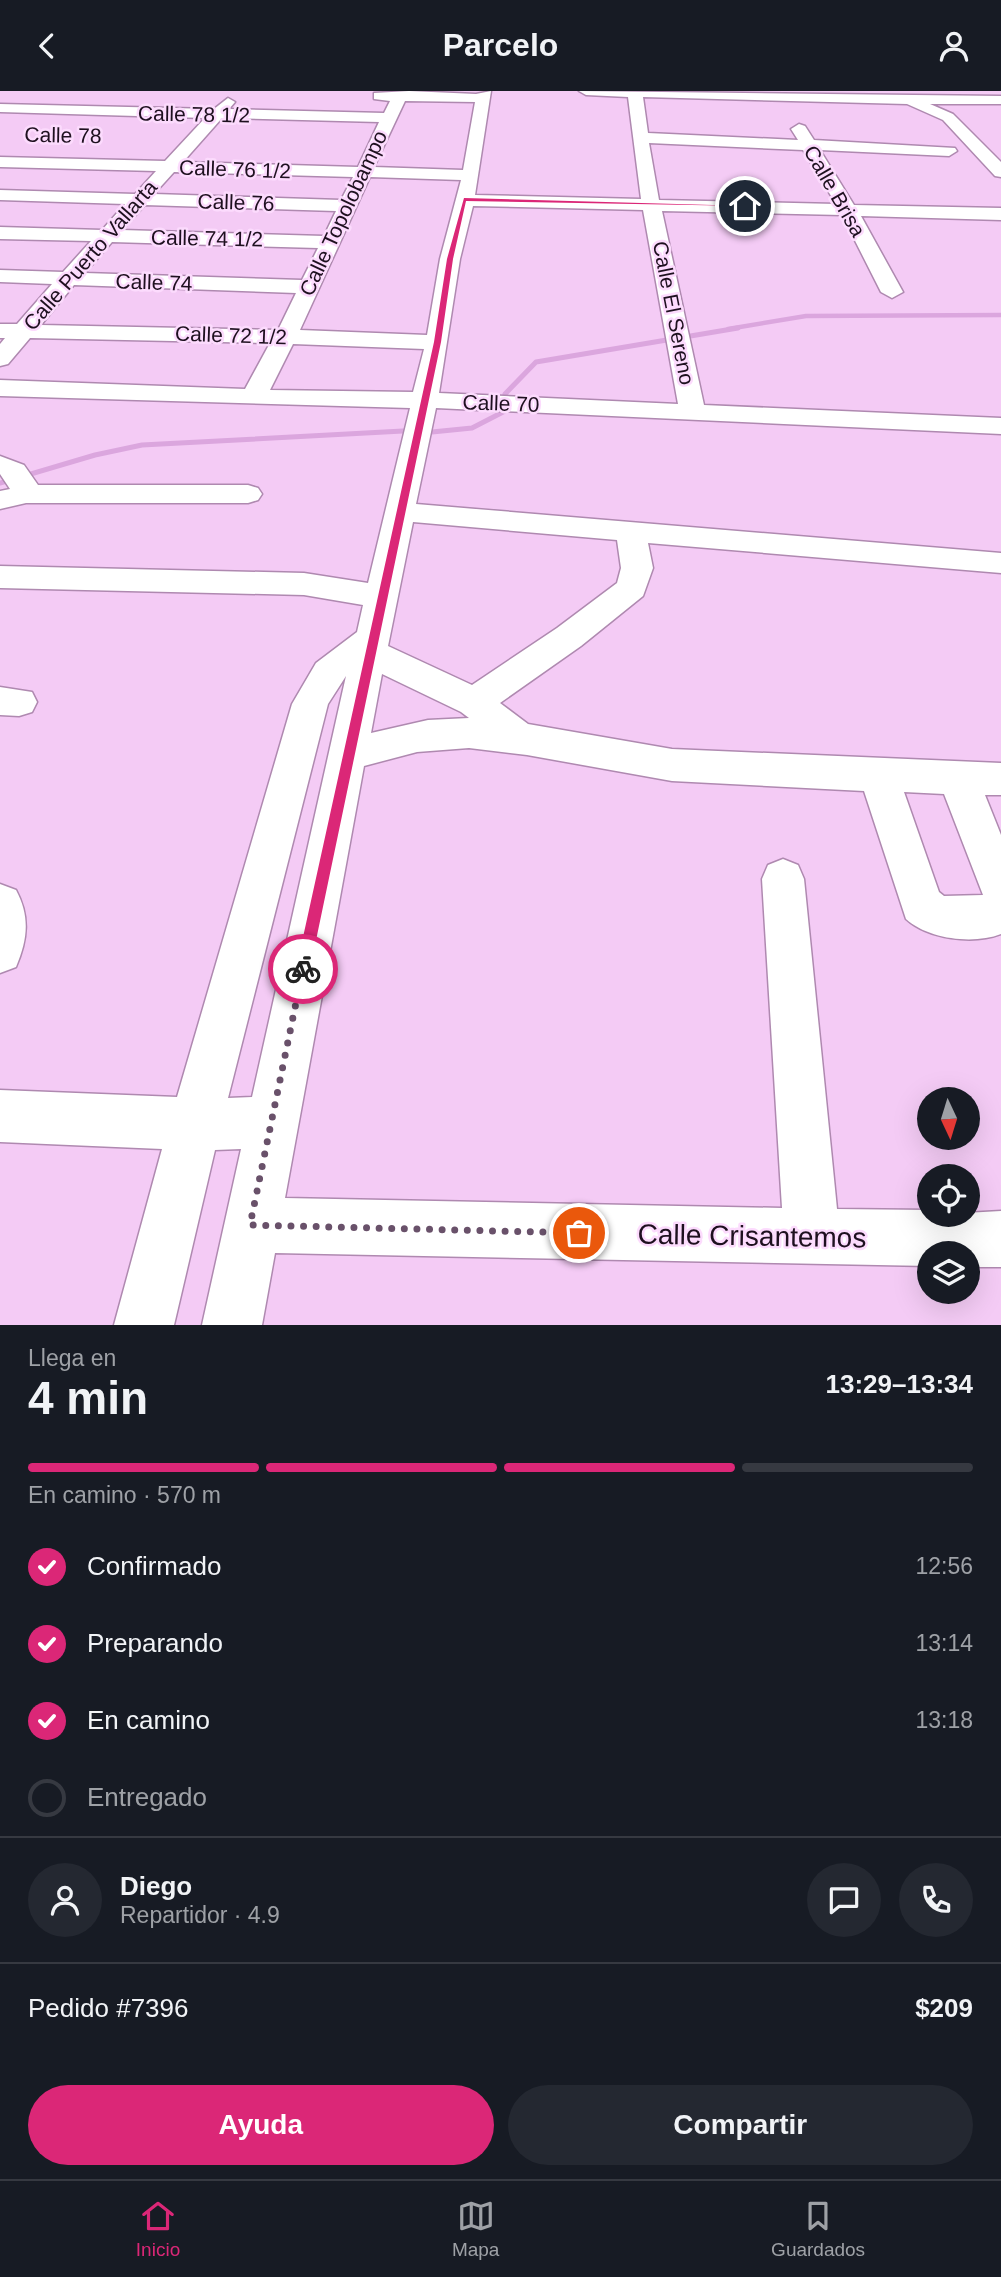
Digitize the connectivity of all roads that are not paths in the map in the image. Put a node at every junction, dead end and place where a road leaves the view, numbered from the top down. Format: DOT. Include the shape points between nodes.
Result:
graph roads {
  1 [pos="76,91"];
  2 [pos="586,91"];
  3 [pos="209,92"];
  4 [pos="238,92"];
  5 [pos="635,92"];
  6 [pos="401,94"];
  7 [pos="483,94"];
  8 [pos="777,94"];
  9 [pos="359,95"];
  10 [pos="926,95"];
  11 [pos="902,99"];
  12 [pos="1001,100"];
  13 [pos="0,108"];
  14 [pos="51,110"];
  15 [pos="217,114"];
  16 [pos="388,118"];
  17 [pos="29,126"];
  18 [pos="168,138"];
  19 [pos="195,138"];
  20 [pos="642,138"];
  21 [pos="221,139"];
  22 [pos="810,146"];
  23 [pos="915,149"];
  24 [pos="949,151"];
  25 [pos="0,162"];
  26 [pos="998,166"];
  27 [pos="167,167"];
  28 [pos="936,168"];
  29 [pos="363,173"];
  30 [pos="467,187"];
  31 [pos="0,195"];
  32 [pos="139,199"];
  33 [pos="652,203"];
  34 [pos="346,206"];
  35 [pos="849,210"];
  36 [pos="1001,214"];
  37 [pos="896,230"];
  38 [pos="0,233"];
  39 [pos="107,236"];
  40 [pos="329,241"];
  41 [pos="0,277"];
  42 [pos="68,279"];
  43 [pos="152,281"];
  44 [pos="307,286"];
  45 [pos="892,292"];
  46 [pos="24,330"];
  47 [pos="0,331"];
  48 [pos="117,331"];
  49 [pos="286,336"];
  50 [pos="437,342"];
  51 [pos="0,359"];
  52 [pos="0,388"];
  53 [pos="254,396"];
  54 [pos="423,401"];
  55 [pos="693,412"];
  56 [pos="1001,426"];
  57 [pos="12,481"];
  58 [pos="248,493"];
  59 [pos="402,512"];
  60 [pos="631,531"];
  61 [pos="1001,563"];
  62 [pos="0,577"];
  63 [pos="376,629"];
  64 [pos="474,702"];
  65 [pos="521,740"];
  66 [pos="347,755"];
  67 [pos="878,774"];
  68 [pos="958,777"];
  69 [pos="1001,779"];
  70 [pos="783,879"];
  71 [pos="1001,888"];
  72 [pos="0,904"];
  73 [pos="1001,913"];
  74 [pos="0,951"];
  75 [pos="0,1116"];
  76 [pos="271,1122"];
  77 [pos="195,1124"];
  78 [pos="250,1225"];
  79 [pos="812,1237"];
  80 [pos="1001,1239"];
  81 [pos="144,1325"];
  82 [pos="232,1325"];
  1 -- 14 [label="street"];
  2 -- 5 [label="street"];
  3 -- 4 [label="street"];
  4 -- 15 [label="street, Calle Puerto Vallarta"];
  5 -- 8 [label="street"];
  5 -- 20 [label="street, Calle El Sereno"];
  6 -- 7 [label="street"];
  6 -- 9 [label="street"];
  6 -- 16 [label="street, Calle Topolobampo"];
  7 -- 30 [label="street"];
  8 -- 11 [label="street"];
  8 -- 22 [label="street, Calle Brisa"];
  10 -- 11 [label="street"];
  10 -- 12 [label="street"];
  11 -- 26 [label="street" via="948,117"];
  13 -- 14 [label="street, Calle 78 1/2"];
  14 -- 15 [label="street, Calle 78 1/2"];
  14 -- 17 [label="street"];
  15 -- 16 [label="street, Calle 78 1/2"];
  15 -- 19 [label="street, Calle Puerto Vallarta"];
  16 -- 29 [label="street, Calle Topolobampo" via="371,143"];
  18 -- 19 [label="street"];
  19 -- 21 [label="street"];
  19 -- 27 [label="street, Calle Puerto Vallarta"];
  20 -- 22 [label="street"];
  20 -- 33 [label="street, Calle El Sereno"];
  22 -- 23 [label="street"];
  22 -- 35 [label="street, Calle Brisa"];
  23 -- 24 [label="street"];
  23 -- 28 [label="street"];
  25 -- 27 [label="street, Calle 76 1/2"];
  27 -- 29 [label="street, Calle 76 1/2"];
  27 -- 32 [label="street, Calle Puerto Vallarta"];
  29 -- 30 [label="street, Calle 76 1/2"];
  29 -- 34 [label="street, Calle Topolobampo"];
  30 -- 33 [label="street, Calle 76 1/2"];
  30 -- 50 [label="street"];
  31 -- 32 [label="street, Calle 76"];
  32 -- 34 [label="street, Calle 76"];
  32 -- 39 [label="street, Calle Puerto Vallarta"];
  33 -- 35 [label="street, Calle 76 1/2"];
  33 -- 55 [label="street, Calle El Sereno"];
  34 -- 40 [label="street, Calle Topolobampo"];
  35 -- 36 [label="street, Calle 76 1/2"];
  35 -- 37 [label="street"];
  35 -- 45 [label="street, Calle Brisa"];
  38 -- 39 [label="street, Calle 74 1/2"];
  39 -- 40 [label="street, Calle 74 1/2"];
  39 -- 42 [label="street, Calle Puerto Vallarta"];
  40 -- 44 [label="street, Calle Topolobampo"];
  41 -- 42 [label="street, Calle 74"];
  42 -- 43 [label="street, Calle 74"];
  42 -- 46 [label="street, Calle Puerto Vallarta"];
  43 -- 44 [label="street, Calle 74"];
  43 -- 48 [label="street"];
  44 -- 49 [label="street, Calle Topolobampo"];
  46 -- 47 [label="street, Calle 72 1/2"];
  46 -- 48 [label="street, Calle 72 1/2"];
  46 -- 51 [label="street, Calle Puerto Vallarta"];
  48 -- 49 [label="street, Calle 72 1/2"];
  49 -- 50 [label="street, Calle 72 1/2"];
  49 -- 53 [label="street, Calle Topolobampo"];
  50 -- 54 [label="street"];
  52 -- 53 [label="street, Calle 70"];
  53 -- 54 [label="street, Calle 70"];
  54 -- 55 [label="street, Calle 70"];
  54 -- 59 [label="street"];
  55 -- 56 [label="street, Calle 70"];
  57 -- 58 [label="street"];
  59 -- 60 [label="street"];
  59 -- 63 [label="street"];
  60 -- 61 [label="street"];
  60 -- 64 [label="street" via="637,568 632,588"];
  62 -- 63 [label="street" via="304,584"];
  63 -- 64 [label="street"];
  63 -- 66 [label="street"];
  63 -- 77 [label="street" via="335,663 310,704"];
  64 -- 65 [label="street"];
  65 -- 66 [label="street" via="440,734"];
  65 -- 67 [label="street" via="648,763"];
  66 -- 76 [label="street"];
  67 -- 68 [label="street"];
  67 -- 73 [label="street" via="922,905 934,916 943,917"];
  68 -- 69 [label="street"];
  68 -- 71 [label="street"];
  70 -- 79 [label="street"];
  72 -- 74 [label="street" via="5,926"];
  75 -- 77 [label="street"];
  76 -- 77 [label="street"];
  76 -- 78 [label="street"];
  77 -- 81 [label="street"];
  78 -- 79 [label="street, Calle Crisantemos"];
  78 -- 82 [label="street"];
  79 -- 80 [label="street, Calle Crisantemos"];
}
